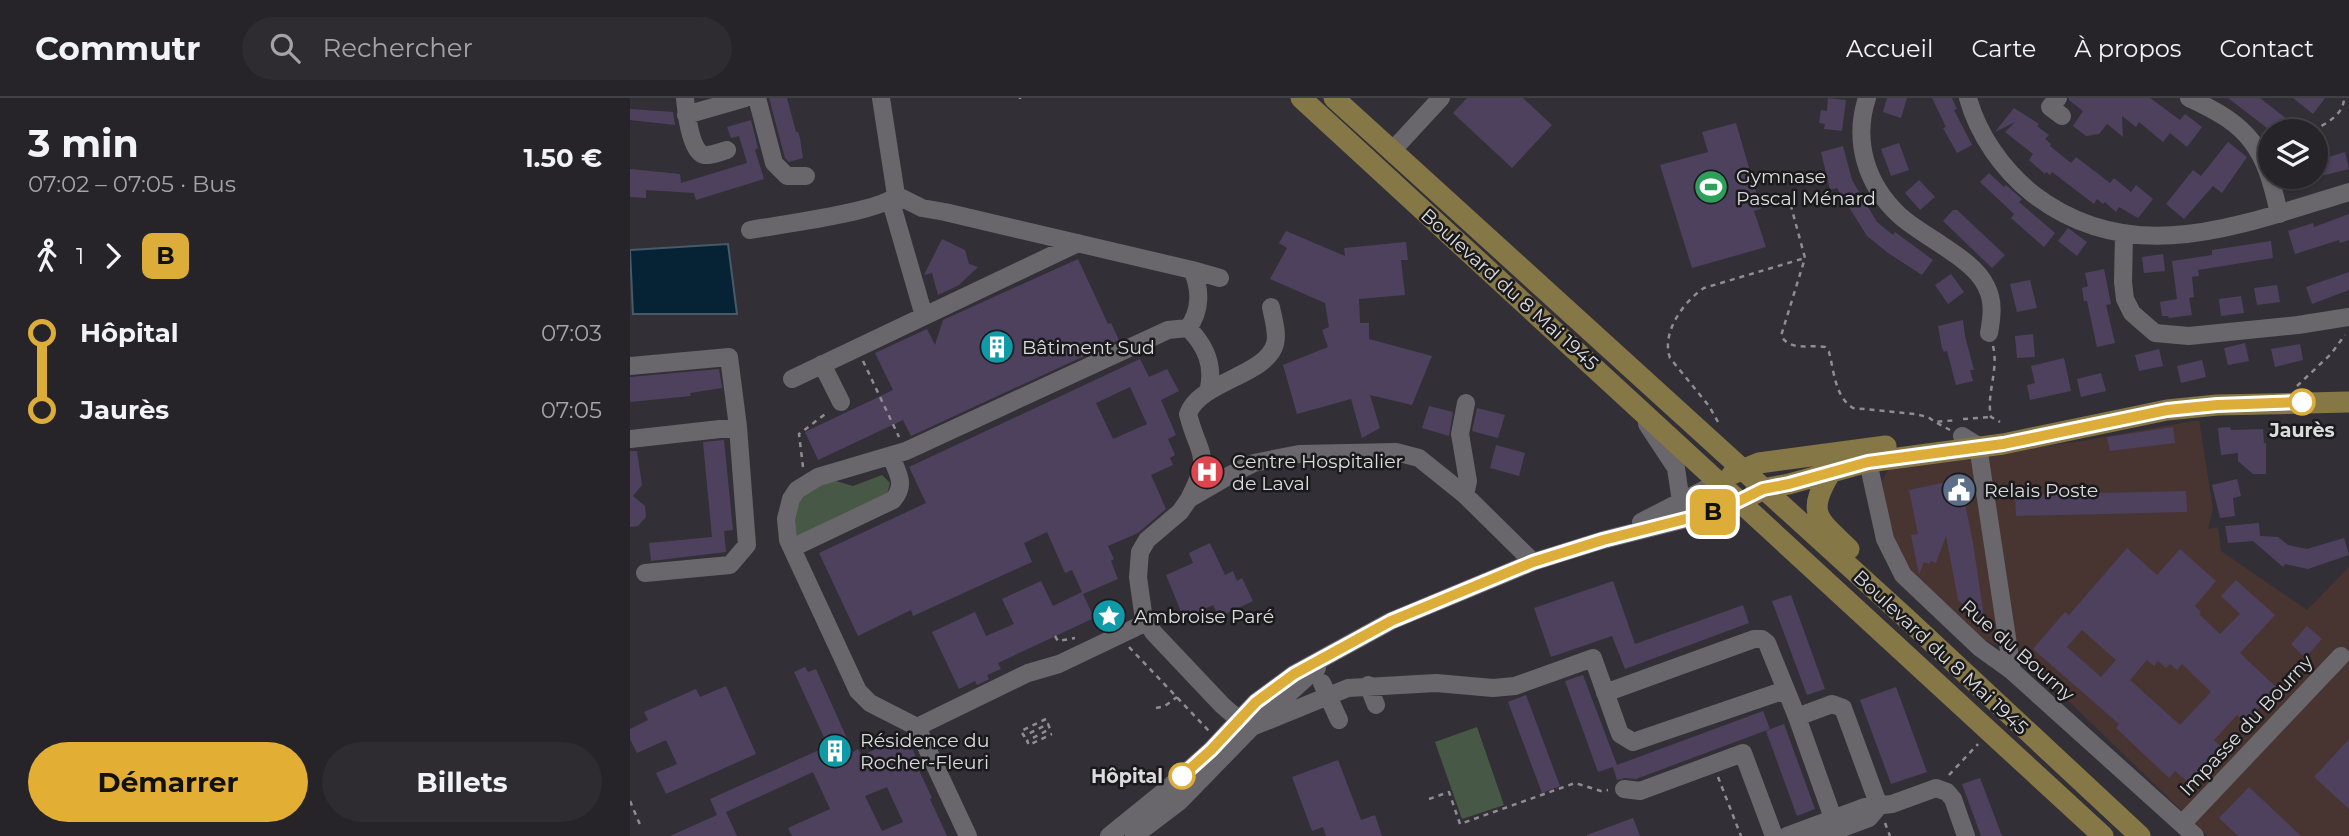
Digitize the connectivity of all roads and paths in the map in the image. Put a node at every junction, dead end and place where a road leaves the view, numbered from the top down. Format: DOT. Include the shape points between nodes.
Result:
graph roads {
  1 [pos="745,98"];
  2 [pos="757,98"];
  3 [pos="881,98"];
  4 [pos="1301,98"];
  5 [pos="1334,98"];
  6 [pos="1441,98"];
  7 [pos="1867,98"];
  8 [pos="1968,98"];
  9 [pos="2057,98"];
  10 [pos="2189,98"];
  11 [pos="2344,98"];
  12 [pos="685,106"];
  13 [pos="2062,116"];
  14 [pos="2328,121"];
  15 [pos="727,150"];
  16 [pos="1392,150"];
  17 [pos="806,176"];
  18 [pos="2349,192"];
  19 [pos="1788,195"];
  20 [pos="894,199"];
  21 [pos="2279,214"];
  22 [pos="750,230"];
  23 [pos="2124,235"];
  24 [pos="1078,243"];
  25 [pos="1805,257"];
  26 [pos="1192,270"];
  27 [pos="1220,278"];
  28 [pos="1271,307"];
  29 [pos="925,316"];
  30 [pos="2349,317"];
  31 [pos="1188,328"];
  32 [pos="2348,328"];
  33 [pos="1989,333"];
  34 [pos="857,348"];
  35 [pos="822,365"];
  36 [pos="630,366"];
  37 [pos="792,379"];
  38 [pos="1611,381"];
  39 [pos="2292,391"];
  40 [pos="1208,392"];
  41 [pos="1628,398"];
  42 [pos="841,402"];
  43 [pos="2349,402"];
  44 [pos="1466,403"];
  45 [pos="1991,417"];
  46 [pos="2000,422"];
  47 [pos="738,426"];
  48 [pos="1721,429"];
  49 [pos="630,439"];
  50 [pos="1970,441"];
  51 [pos="898,453"];
  52 [pos="1801,457"];
  53 [pos="1868,462"];
  54 [pos="1730,472"];
  55 [pos="1830,472"];
  56 [pos="804,484"];
  57 [pos="1465,495"];
  58 [pos="1751,495"];
  59 [pos="1189,499"];
  60 [pos="1681,502"];
  61 [pos="1603,540"];
  62 [pos="792,548"];
  63 [pos="1533,562"];
  64 [pos="645,573"];
  65 [pos="1906,618"];
  66 [pos="1147,622"];
  67 [pos="1117,635"];
  68 [pos="1055,636"];
  69 [pos="1082,637"];
  70 [pos="2341,656"];
  71 [pos="2011,671"];
  72 [pos="1311,683"];
  73 [pos="1368,685"];
  74 [pos="1784,690"];
  75 [pos="1605,692"];
  76 [pos="1177,697"];
  77 [pos="1376,705"];
  78 [pos="1156,708"];
  79 [pos="1797,717"];
  80 [pos="1046,719"];
  81 [pos="1339,720"];
  82 [pos="1245,723"];
  83 [pos="917,727"];
  84 [pos="1211,733"];
  85 [pos="1052,734"];
  86 [pos="1965,757"];
  87 [pos="1713,764"];
  88 [pos="1936,788"];
  89 [pos="1624,789"];
  90 [pos="1531,792"];
  91 [pos="1533,798"];
  92 [pos="1429,799"];
  93 [pos="630,801"];
  94 [pos="1879,806"];
  95 [pos="1833,818"];
  96 [pos="641,828"];
  97 [pos="2189,830"];
  98 [pos="1126,832"];
  99 [pos="968,836"];
  100 [pos="1741,836"];
  101 [pos="1774,836"];
  102 [pos="1787,836"];
  103 [pos="1822,836"];
  104 [pos="1966,836"];
  105 [pos="2103,836"];
  106 [pos="2140,836"];
  1 -- 12 [label="street"];
  2 -- 17 [label="street" via="774,163 787,176"];
  3 -- 20 [label="street"];
  4 -- 38 [label="main road, Boulevard du 8 Mai 1945"];
  5 -- 16 [label="main road, Boulevard du 8 Mai 1945"];
  6 -- 16 [label="street"];
  7 -- 33 [label="street" via="1861,117 1862,154 1878,190 1900,216 1974,269 1986,285 1993,309"];
  8 -- 23 [label="street" via="1992,152 2018,182 2055,211"];
  9 -- 13 [label="street" via="2050,107"];
  10 -- 21 [label="street" via="2219,111 2244,130 2266,165"];
  11 -- 14 [label="path"];
  12 -- 15 [label="street" via="698,152"];
  16 -- 54 [label="main road, Boulevard du 8 Mai 1945"];
  18 -- 21 [label="street"];
  19 -- 25 [label="path"];
  20 -- 22 [label="street"];
  20 -- 24 [label="street"];
  20 -- 29 [label="street"];
  21 -- 23 [label="street" via="2187,235"];
  23 -- 30 [label="street" via="2125,299 2132,313 2155,332 2189,336"];
  24 -- 26 [label="street"];
  24 -- 29 [label="street"];
  25 -- 45 [label="path" via="1781,336 1794,347 1825,347 1845,403 1853,408 1915,414 1935,422"];
  25 -- 48 [label="path" via="1704,288 1692,296 1674,324 1668,337 1670,358 1709,406"];
  26 -- 27 [label="street"];
  26 -- 31 [label="street" via="1199,297"];
  28 -- 40 [label="street" via="1275,342 1270,355"];
  29 -- 34 [label="street"];
  31 -- 40 [label="street" via="1209,357"];
  31 -- 51 [label="street" via="1147,339"];
  32 -- 39 [label="path" via="2331,354"];
  33 -- 45 [label="path" via="1995,355 1988,404"];
  34 -- 35 [label="street"];
  34 -- 51 [label="path"];
  35 -- 37 [label="street"];
  35 -- 42 [label="street"];
  36 -- 47 [label="street" via="729,357"];
  38 -- 41 [label="main road, Boulevard du 8 Mai 1945"];
  38 -- 54 [label="main road" via="1636,388"];
  40 -- 59 [label="street" via="1188,414 1204,462"];
  41 -- 54 [label="main road, Boulevard du 8 Mai 1945"];
  41 -- 60 [label="street" via="1676,468"];
  42 -- 56 [label="path" via="799,434"];
  43 -- 50 [label="main road" via="2167,410 2003,444"];
  44 -- 57 [label="street" via="1460,434 1468,481"];
  45 -- 46 [label="path"];
  47 -- 49 [label="street"];
  47 -- 64 [label="street" via="747,545 730,565"];
  50 -- 52 [label="main road"];
  50 -- 53 [label="main road"];
  50 -- 71 [label="street"];
  51 -- 56 [label="street"];
  51 -- 62 [label="street" via="901,484 893,500"];
  52 -- 54 [label="main road"];
  52 -- 58 [label="main road" via="1772,472"];
  53 -- 55 [label="main road"];
  53 -- 71 [label="street, Rue du Bourny" via="1885,539 1903,575"];
  54 -- 58 [label="main road, Boulevard du 8 Mai 1945"];
  54 -- 60 [label="street"];
  55 -- 58 [label="main road"];
  55 -- 65 [label="main road" via="1817,496 1821,522 1865,564"];
  56 -- 62 [label="street" via="791,499 786,519"];
  57 -- 59 [label="street" via="1419,458 1382,452 1299,454 1254,463"];
  57 -- 63 [label="street"];
  58 -- 61 [label="street" via="1710,513"];
  58 -- 65 [label="main road" via="1870,600"];
  58 -- 105 [label="main road, Boulevard du 8 Mai 1945"];
  59 -- 66 [label="street" via="1140,552 1138,577"];
  60 -- 61 [label="street"];
  61 -- 63 [label="street"];
  62 -- 83 [label="street" via="858,691 870,703"];
  63 -- 72 [label="street" via="1391,621 1329,656"];
  65 -- 106 [label="main road, Boulevard du 8 Mai 1945"];
  66 -- 67 [label="street"];
  66 -- 82 [label="street"];
  67 -- 76 [label="path"];
  67 -- 83 [label="street"];
  68 -- 69 [label="path" via="1058,641"];
  70 -- 97 [label="street, Impasse du Bourny"];
  71 -- 97 [label="street, Rue du Bourny"];
  72 -- 73 [label="street" via="1348,688"];
  72 -- 81 [label="street"];
  72 -- 82 [label="street"];
  72 -- 82 [label="street" via="1310,704"];
  73 -- 75 [label="street" via="1515,686 1593,659"];
  73 -- 77 [label="street"];
  74 -- 75 [label="street" via="1633,742 1620,734"];
  74 -- 75 [label="street" via="1767,643 1755,639"];
  74 -- 79 [label="street"];
  76 -- 78 [label="path"];
  76 -- 84 [label="path"];
  79 -- 94 [label="street" via="1832,704 1843,708"];
  79 -- 95 [label="street"];
  80 -- 85 [label="path" via="1021,730 1024,736 1048,724 1050,729 1027,741 1028,745"];
  82 -- 98 [label="street" via="1180,801"];
  83 -- 99 [label="street"];
  86 -- 88 [label="path"];
  87 -- 89 [label="street" via="1640,791"];
  87 -- 100 [label="path"];
  87 -- 101 [label="street" via="1743,754"];
  88 -- 94 [label="street"];
  88 -- 104 [label="street" via="1953,799"];
  89 -- 91 [label="path" via="1601,791 1575,782"];
  90 -- 91 [label="path"];
  91 -- 92 [label="path" via="1460,824 1449,792"];
  93 -- 96 [label="path"];
  94 -- 95 [label="street"];
  94 -- 103 [label="street" via="1869,818"];
  95 -- 102 [label="street"];
}
